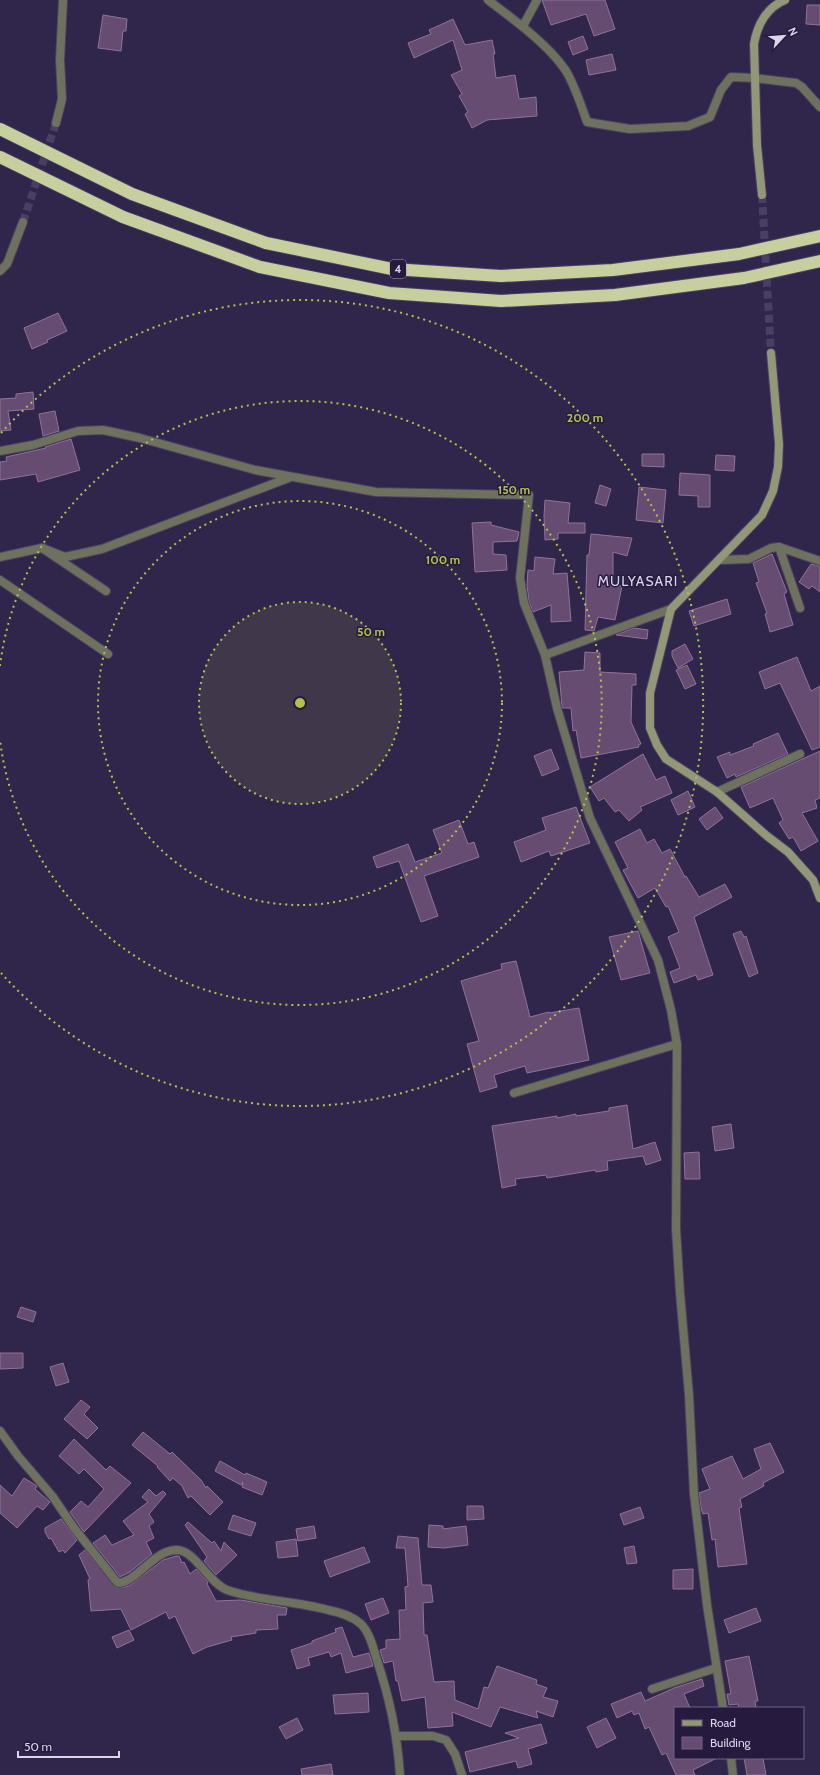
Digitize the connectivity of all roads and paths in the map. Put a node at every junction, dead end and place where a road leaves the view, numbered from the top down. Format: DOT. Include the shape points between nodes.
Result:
graph roads {
  1 [pos="63,0"];
  2 [pos="488,0"];
  3 [pos="537,0"];
  4 [pos="785,0"];
  5 [pos="522,26"];
  6 [pos="754,78"];
  7 [pos="820,107"];
  8 [pos="56,123"];
  9 [pos="0,129"];
  10 [pos="0,157"];
  11 [pos="762,196"];
  12 [pos="23,222"];
  13 [pos="820,236"];
  14 [pos="820,261"];
  15 [pos="0,270"];
  16 [pos="771,353"];
  17 [pos="0,451"];
  18 [pos="292,477"];
  19 [pos="779,546"];
  20 [pos="42,548"];
  21 [pos="0,557"];
  22 [pos="719,560"];
  23 [pos="820,560"];
  24 [pos="0,580"];
  25 [pos="106,591"];
  26 [pos="800,608"];
  27 [pos="671,609"];
  28 [pos="108,654"];
  29 [pos="544,656"];
  30 [pos="800,754"];
  31 [pos="716,792"];
  32 [pos="820,898"];
  33 [pos="677,1044"];
  34 [pos="514,1093"];
  35 [pos="0,1431"];
  36 [pos="716,1668"];
  37 [pos="652,1689"];
  38 [pos="722,1707"];
  39 [pos="397,1736"];
  40 [pos="731,1759"];
  41 [pos="400,1775"];
  42 [pos="462,1775"];
  43 [pos="733,1775"];
  1 -- 8 [label="street" via="60,60 62,99"];
  2 -- 5 [label="street"];
  3 -- 5 [label="street"];
  4 -- 6 [label="main road" via="770,10 756,31"];
  5 -- 6 [label="street" via="566,72 587,122 630,129 688,126 710,117 721,90 731,78"];
  6 -- 7 [label="street" via="796,83"];
  6 -- 11 [label="main road"];
  9 -- 13 [label="highway, 4" via="132,194 266,243 392,269 501,276 613,270 739,254"];
  10 -- 14 [label="highway, 4" via="123,217 260,267 389,293 501,301 615,294 744,278"];
  12 -- 15 [label="street" via="7,264"];
  16 -- 22 [label="main road" via="779,444 773,491 762,515"];
  17 -- 18 [label="street" via="33,445 78,431 104,430 255,470"];
  18 -- 20 [label="street" via="102,549 65,557"];
  18 -- 29 [label="street" via="376,492 529,495 520,578 528,615"];
  19 -- 22 [label="street" via="749,559"];
  19 -- 23 [label="street"];
  19 -- 26 [label="street"];
  20 -- 21 [label="street"];
  20 -- 25 [label="street"];
  22 -- 27 [label="main road"];
  24 -- 28 [label="street"];
  27 -- 29 [label="street"];
  27 -- 31 [label="main road" via="650,693 650,728 666,759"];
  29 -- 33 [label="street" via="558,715 590,818 658,960"];
  30 -- 31 [label="street"];
  31 -- 32 [label="main road" via="798,862 813,880"];
  33 -- 34 [label="street"];
  33 -- 36 [label="street" via="676,1228 679,1286 689,1395 694,1494"];
  35 -- 39 [label="street" via="117,1582 127,1581 163,1554 180,1550 187,1553 214,1581 228,1591 328,1610 361,1624 368,1635 386,1685"];
  36 -- 37 [label="street"];
  36 -- 38 [label="street"];
  39 -- 41 [label="street"];
  39 -- 42 [label="street" via="433,1736 446,1740 455,1754"];
  40 -- 43 [label="street"];
}
